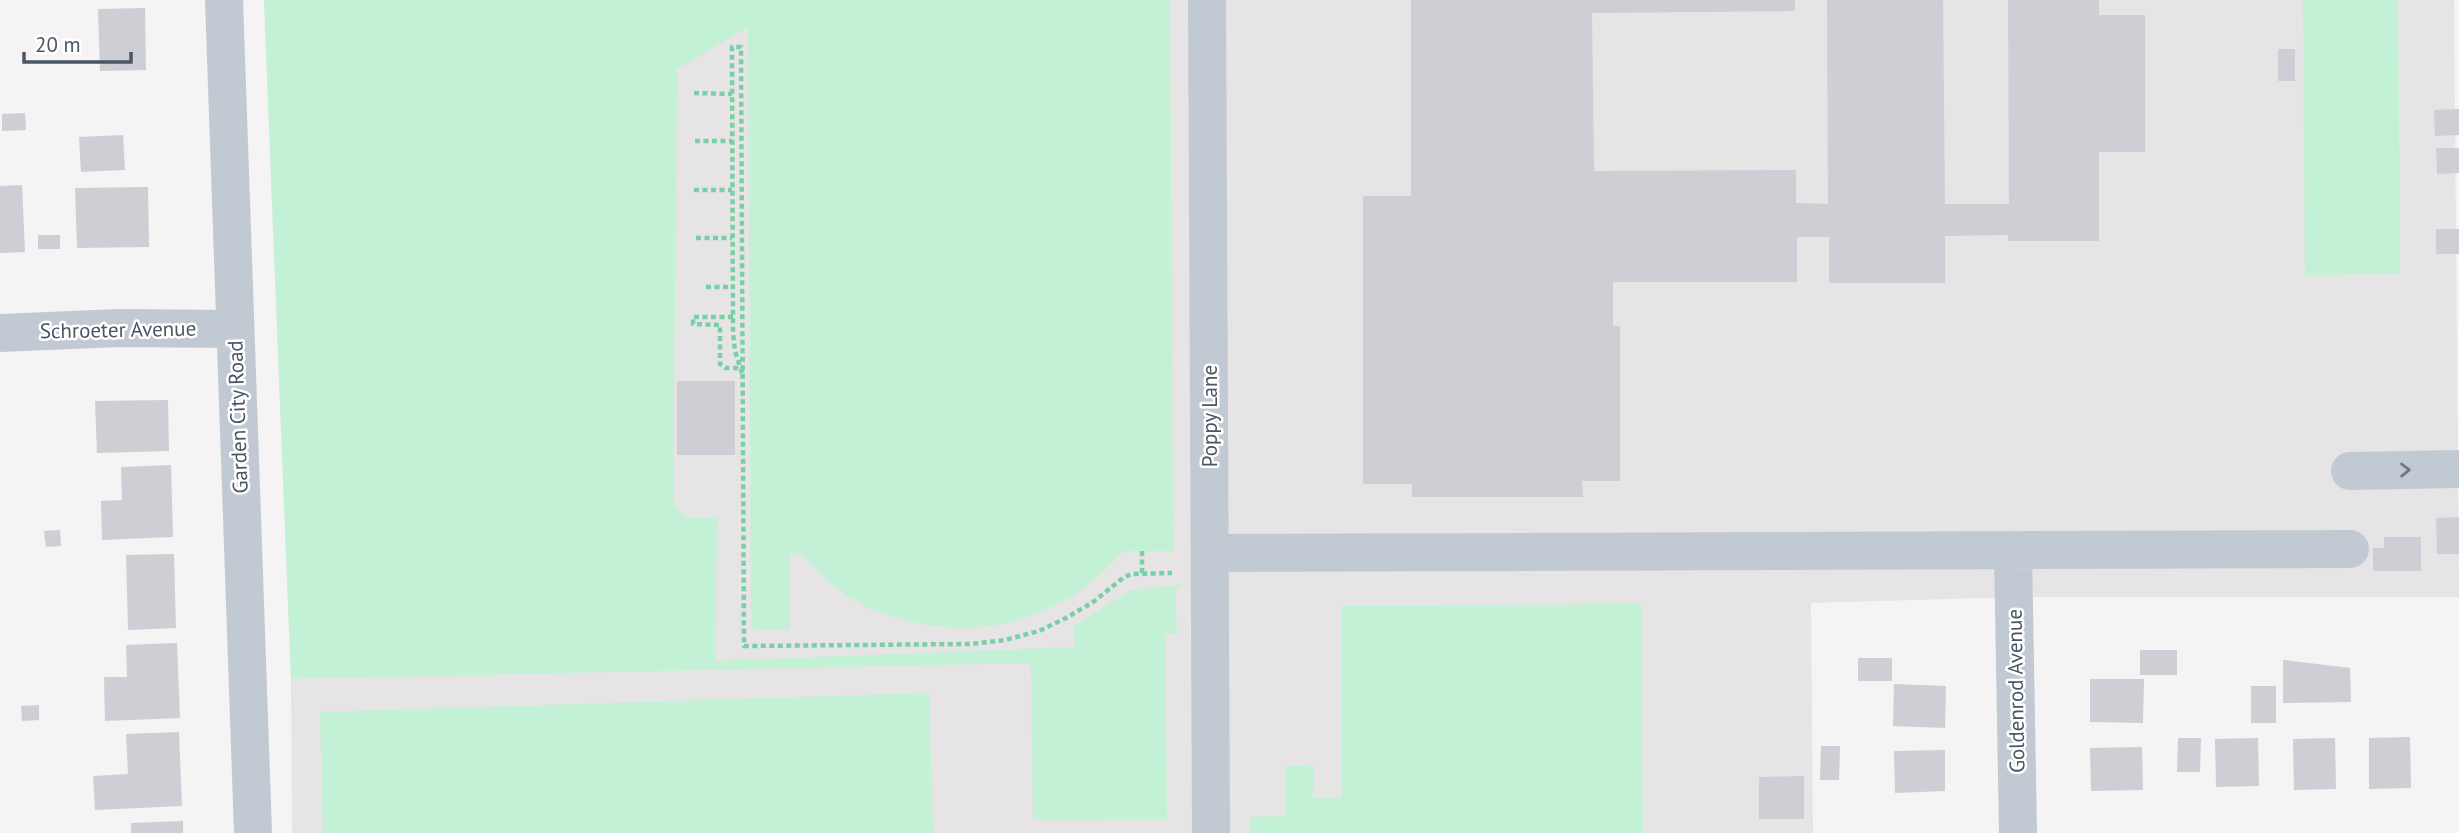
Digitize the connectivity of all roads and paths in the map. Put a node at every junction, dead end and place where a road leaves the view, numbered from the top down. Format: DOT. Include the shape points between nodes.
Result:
graph roads {
  1 [pos="224,0"];
  2 [pos="1207,0"];
  3 [pos="695,93"];
  4 [pos="732,94"];
  5 [pos="695,141"];
  6 [pos="732,141"];
  7 [pos="694,190"];
  8 [pos="732,190"];
  9 [pos="696,238"];
  10 [pos="732,238"];
  11 [pos="706,287"];
  12 [pos="733,287"];
  13 [pos="733,317"];
  14 [pos="235,329"];
  15 [pos="0,333"];
  16 [pos="742,373"];
  17 [pos="2459,469"];
  18 [pos="2350,471"];
  19 [pos="2350,549"];
  20 [pos="2013,550"];
  21 [pos="1142,551"];
  22 [pos="1197,563"];
  23 [pos="1142,574"];
  24 [pos="253,833"];
  25 [pos="1211,833"];
  26 [pos="2018,833"];
  1 -- 14 [label="street, Garden City Road"];
  2 -- 22 [label="street, Poppy Lane"];
  3 -- 4 [label="path"];
  4 -- 6 [label="path"];
  4 -- 16 [label="path" via="732,47 741,47"];
  5 -- 6 [label="path"];
  6 -- 8 [label="path"];
  7 -- 8 [label="path"];
  8 -- 10 [label="path"];
  9 -- 10 [label="path"];
  10 -- 12 [label="path"];
  11 -- 12 [label="path"];
  12 -- 13 [label="path"];
  13 -- 16 [label="path"];
  13 -- 16 [label="path" via="693,317 693,324 720,325 720,364"];
  14 -- 15 [label="street, Schroeter Avenue"];
  14 -- 24 [label="street, Garden City Road"];
  16 -- 23 [label="path" via="744,646 1005,640 1066,618 1122,578"];
  18 -- 17 [label="street, one-way"];
  19 -- 20 [label="street"];
  20 -- 22 [label="street"];
  20 -- 26 [label="street, Goldenrod Avenue"];
  21 -- 23 [label="path"];
  22 -- 23 [label="path"];
  22 -- 25 [label="street, Poppy Lane"];
}
